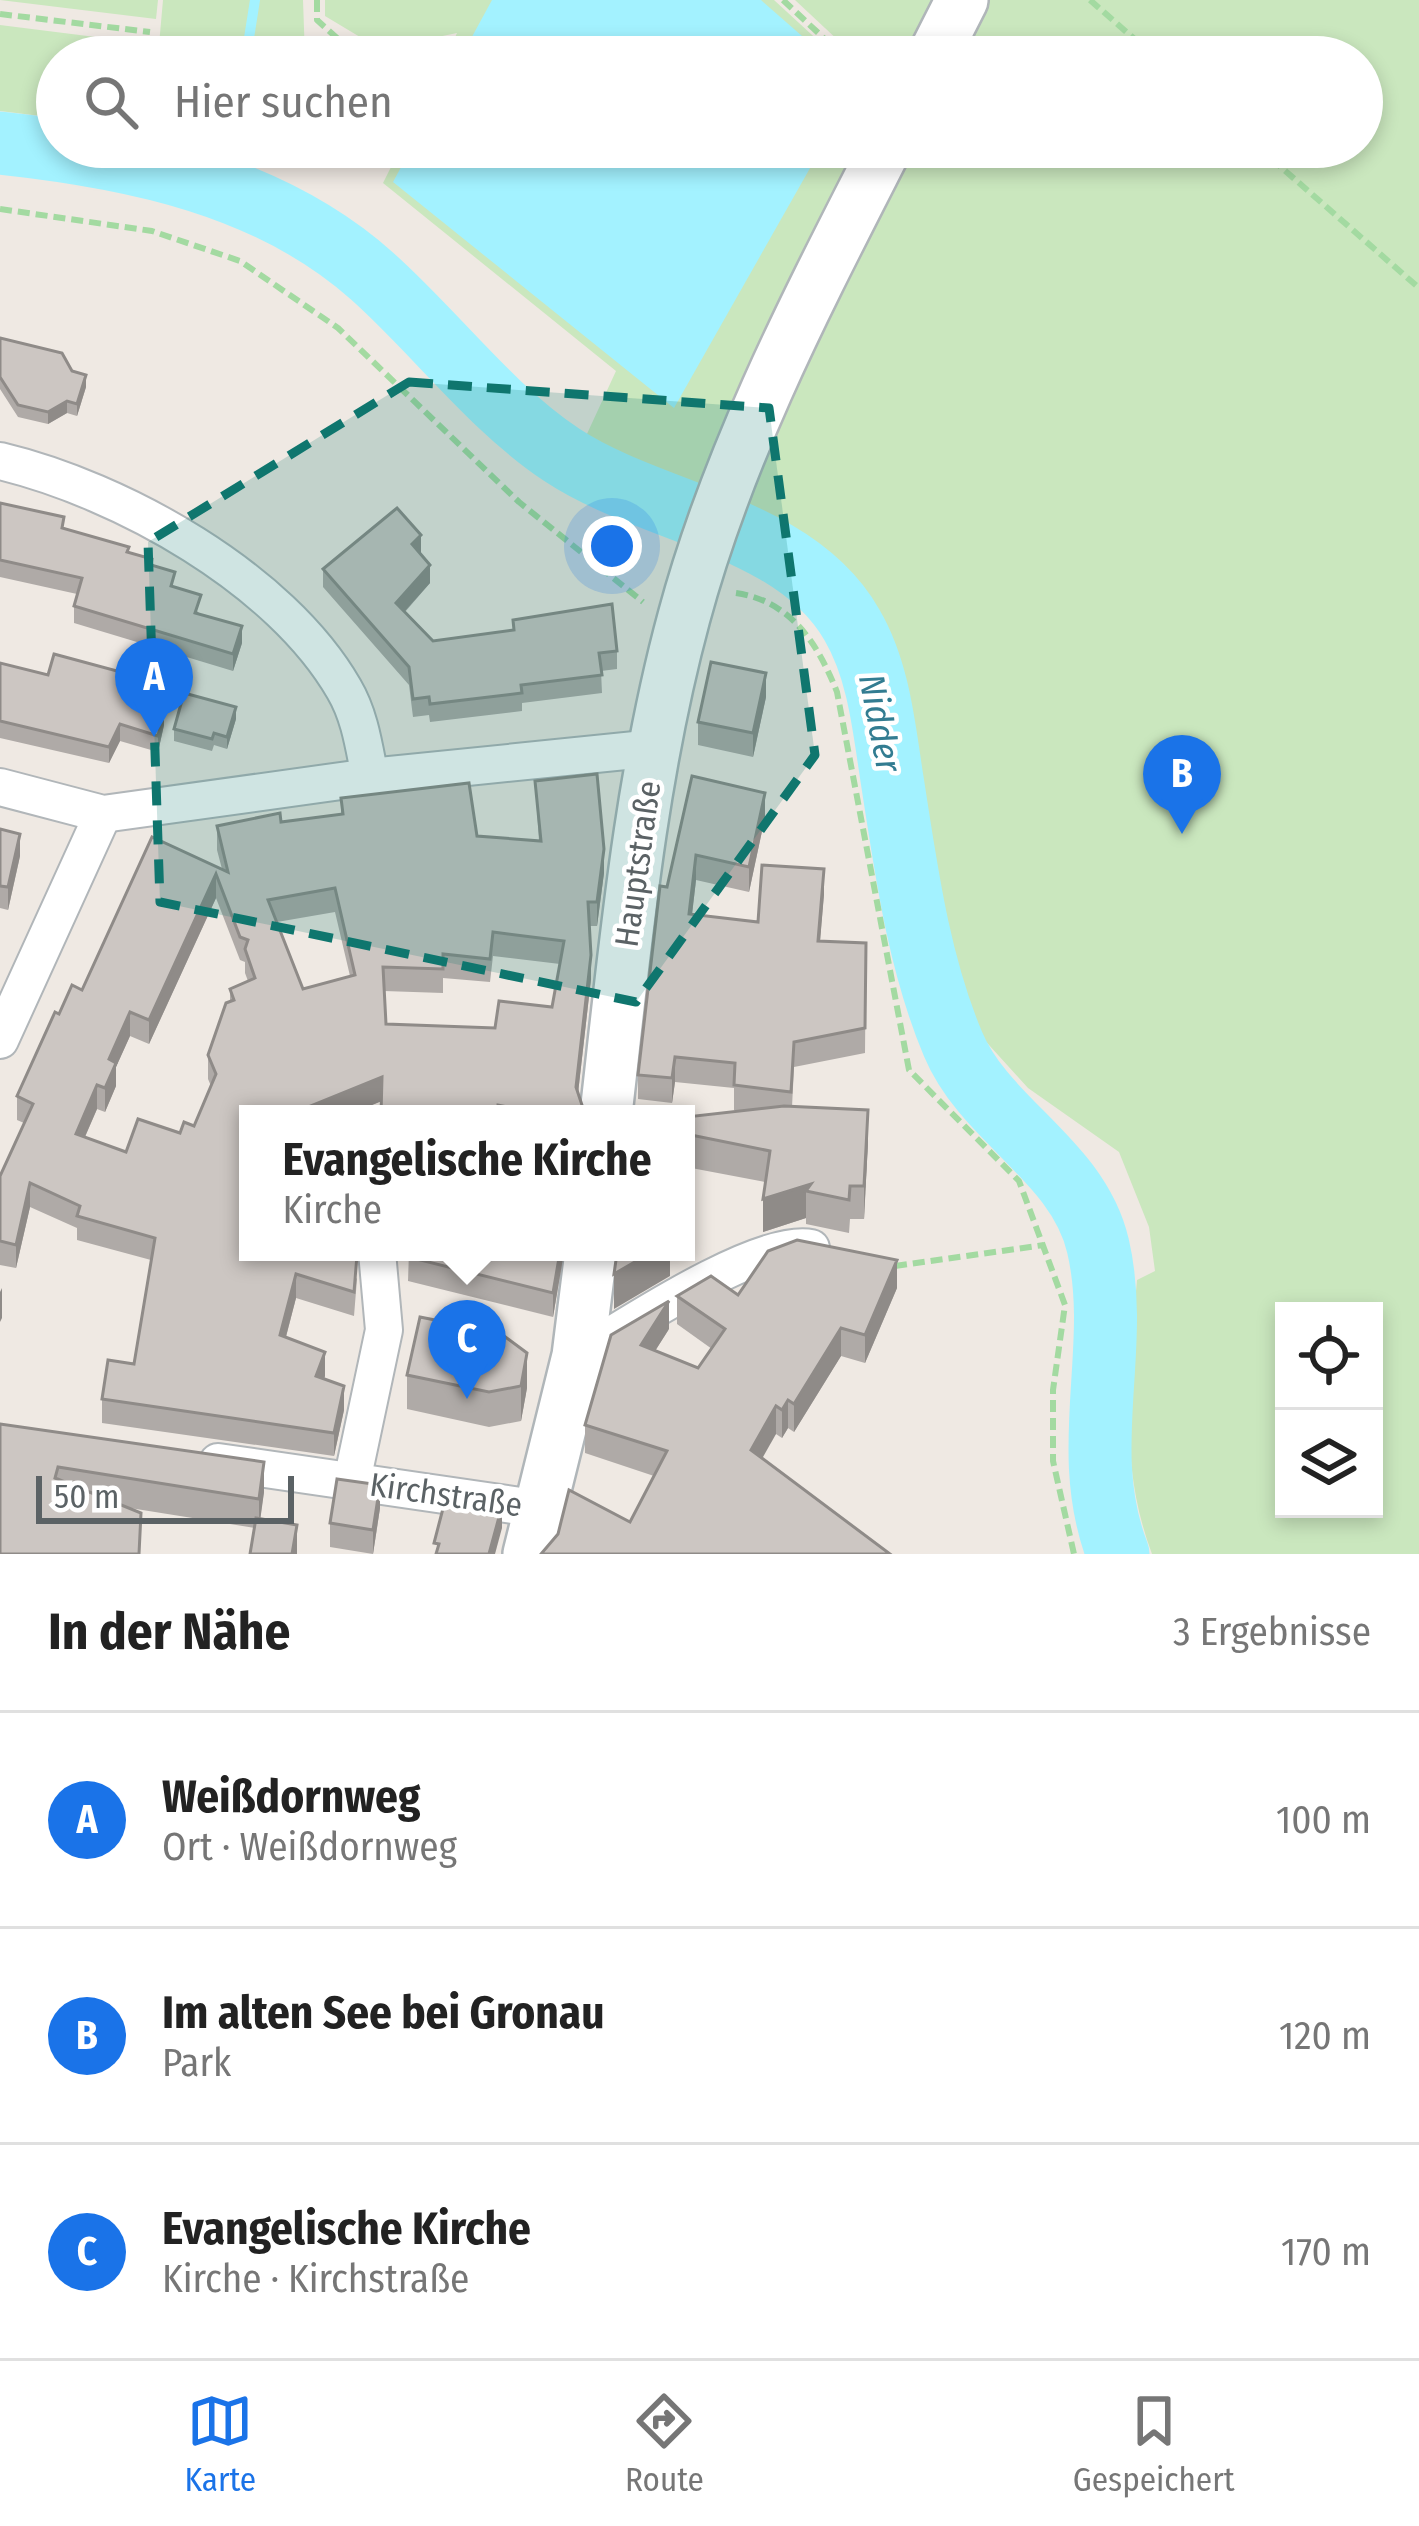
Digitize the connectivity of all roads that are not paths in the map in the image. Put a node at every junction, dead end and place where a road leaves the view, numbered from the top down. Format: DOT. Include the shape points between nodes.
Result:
graph roads {
  1 [pos="962,0"];
  2 [pos="944,36"];
  3 [pos="876,168"];
  4 [pos="0,461"];
  5 [pos="655,748"];
  6 [pos="370,777"];
  7 [pos="0,787"];
  8 [pos="103,814"];
  9 [pos="0,1040"];
  10 [pos="607,1105"];
  11 [pos="378,1261"];
  12 [pos="590,1261"];
  13 [pos="895,1266"];
  14 [pos="578,1356"];
  15 [pos="188,1458"];
  16 [pos="352,1481"];
  17 [pos="535,1532"];
  1 -- 2 [label="street"];
  3 -- 5 [label="street, Hauptstraße" via="742,442"];
  4 -- 6 [label="street" via="142,515 249,586 344,688"];
  5 -- 6 [label="street"];
  5 -- 10 [label="street, Hauptstraße"];
  6 -- 8 [label="street"];
  7 -- 8 [label="street"];
  8 -- 9 [label="street"];
  11 -- 16 [label="street, Kirchstraße" via="384,1330"];
  12 -- 14 [label="street"];
  13 -- 14 [label="street" via="785,1247 708,1280"];
  14 -- 17 [label="street"];
  15 -- 16 [label="street, Kirchstraße"];
  16 -- 17 [label="street, Kirchstraße"];
}
